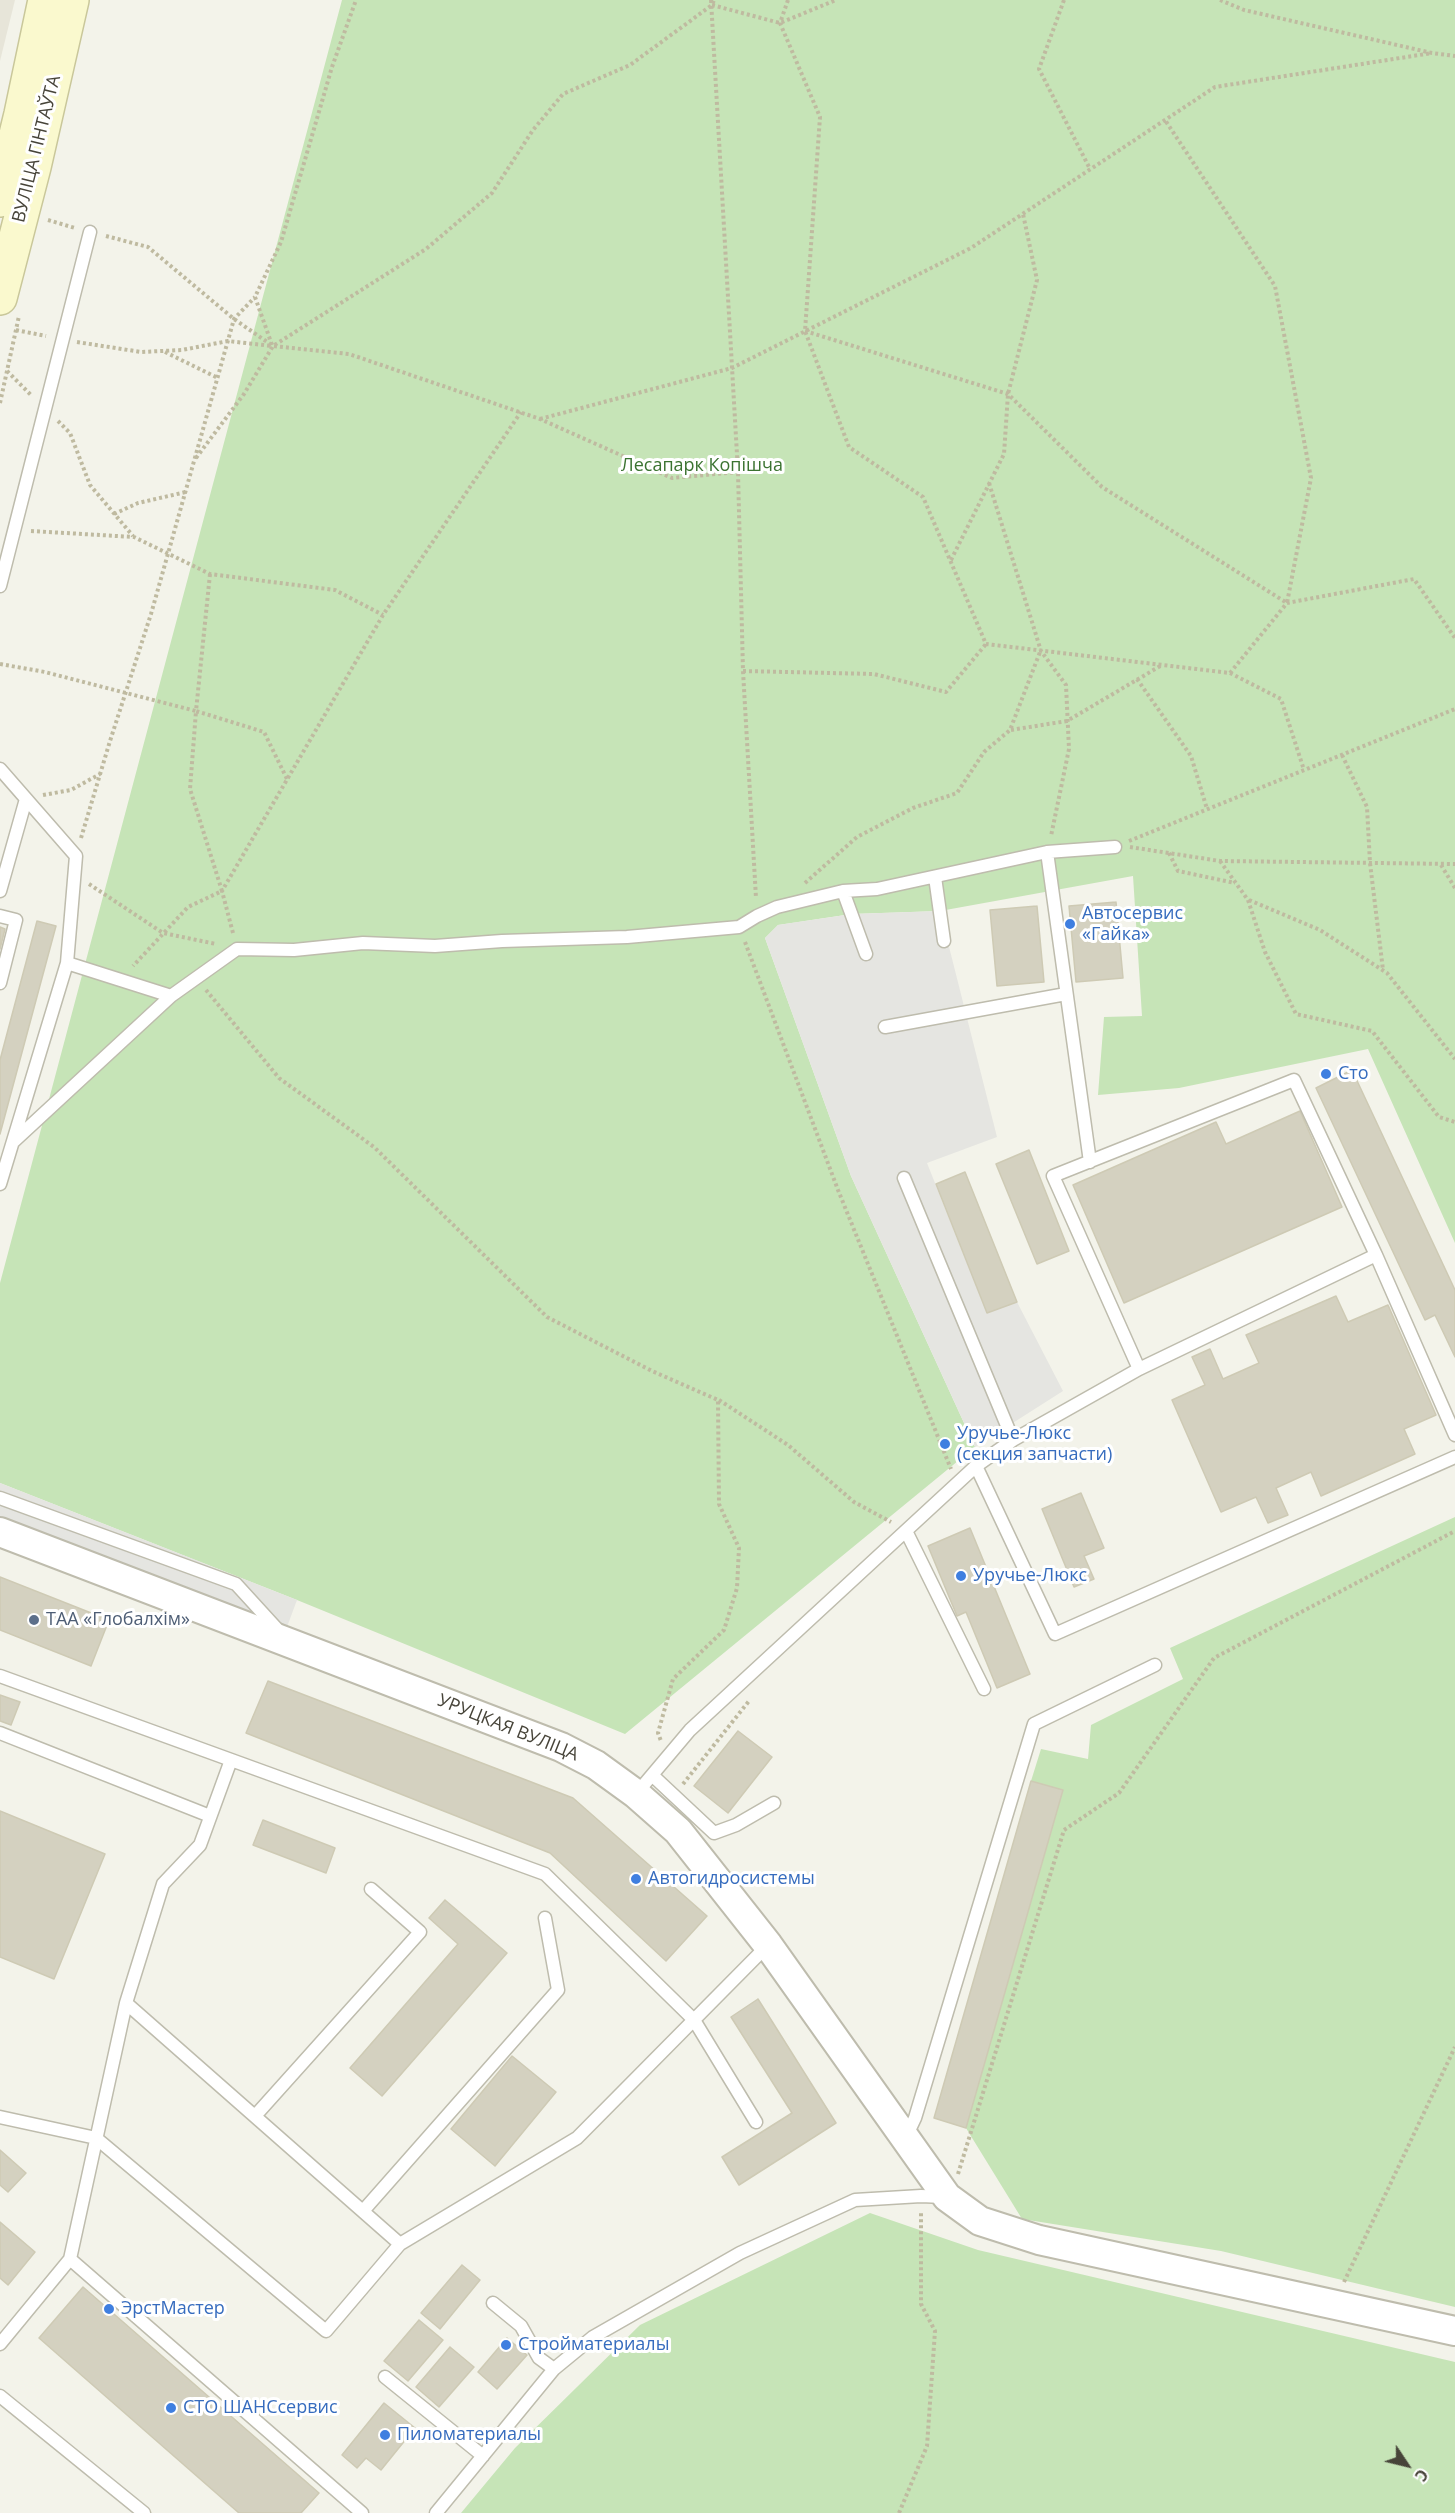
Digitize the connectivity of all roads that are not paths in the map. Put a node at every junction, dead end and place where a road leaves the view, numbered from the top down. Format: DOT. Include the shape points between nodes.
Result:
graph roads {
  1 [pos="45,0"];
  2 [pos="72,0"];
  3 [pos="15,165"];
  4 [pos="0,200"];
  5 [pos="90,232"];
  6 [pos="0,298"];
  7 [pos="0,586"];
  8 [pos="0,769"];
  9 [pos="26,799"];
  10 [pos="1116,846"];
  11 [pos="1047,852"];
  12 [pos="935,876"];
  13 [pos="0,891"];
  14 [pos="843,891"];
  15 [pos="0,916"];
  16 [pos="944,941"];
  17 [pos="866,954"];
  18 [pos="67,963"];
  19 [pos="0,983"];
  20 [pos="1066,994"];
  21 [pos="171,996"];
  22 [pos="885,1027"];
  23 [pos="13,1142"];
  24 [pos="1090,1162"];
  25 [pos="904,1178"];
  26 [pos="0,1184"];
  27 [pos="1376,1255"];
  28 [pos="1139,1369"];
  29 [pos="1455,1435"];
  30 [pos="1013,1440"];
  31 [pos="1455,1457"];
  32 [pos="976,1466"];
  33 [pos="0,1498"];
  34 [pos="906,1531"];
  35 [pos="0,1532"];
  36 [pos="289,1642"];
  37 [pos="1155,1665"];
  38 [pos="0,1676"];
  39 [pos="984,1689"];
  40 [pos="0,1733"];
  41 [pos="231,1760"];
  42 [pos="644,1784"];
  43 [pos="774,1803"];
  44 [pos="210,1816"];
  45 [pos="371,1889"];
  46 [pos="545,1918"];
  47 [pos="768,1945"];
  48 [pos="126,2003"];
  49 [pos="694,2020"];
  50 [pos="255,2116"];
  51 [pos="0,2117"];
  52 [pos="756,2122"];
  53 [pos="96,2138"];
  54 [pos="905,2138"];
  55 [pos="934,2196"];
  56 [pos="363,2211"];
  57 [pos="400,2244"];
  58 [pos="70,2259"];
  59 [pos="493,2303"];
  60 [pos="1455,2331"];
  61 [pos="0,2344"];
  62 [pos="554,2369"];
  63 [pos="385,2377"];
  64 [pos="0,2396"];
  65 [pos="483,2456"];
  66 [pos="144,2513"];
  67 [pos="362,2513"];
  68 [pos="436,2513"];
  1 -- 3 [label="main road, ВУЛІЦА ГІНТАЎТА"];
  2 -- 3 [label="main road, ВУЛІЦА ГІНТАЎТА"];
  3 -- 4 [label="main road, ВУЛІЦА ГІНТАЎТА"];
  3 -- 6 [label="main road, ВУЛІЦА ГІНТАЎТА"];
  5 -- 7 [label="lane"];
  8 -- 9 [label="lane"];
  9 -- 13 [label="lane"];
  9 -- 18 [label="lane" via="76,855"];
  10 -- 11 [label="lane"];
  11 -- 12 [label="lane"];
  11 -- 20 [label="lane"];
  12 -- 14 [label="lane" via="878,889"];
  12 -- 16 [label="lane"];
  14 -- 17 [label="lane"];
  14 -- 21 [label="lane" via="777,907 739,927 435,946 363,943 294,950 237,949"];
  15 -- 19 [label="lane" via="16,920"];
  18 -- 21 [label="lane"];
  18 -- 23 [label="lane"];
  20 -- 22 [label="lane"];
  20 -- 24 [label="lane"];
  21 -- 23 [label="lane"];
  23 -- 26 [label="lane"];
  24 -- 27 [label="lane" via="1294,1080"];
  24 -- 28 [label="lane" via="1053,1176"];
  25 -- 30 [label="lane"];
  27 -- 28 [label="lane"];
  27 -- 29 [label="lane"];
  28 -- 30 [label="lane"];
  30 -- 32 [label="lane"];
  31 -- 32 [label="lane" via="1055,1634"];
  32 -- 34 [label="lane"];
  33 -- 36 [label="lane" via="236,1584"];
  34 -- 39 [label="lane"];
  34 -- 42 [label="lane" via="690,1730"];
  35 -- 36 [label="street, УРУЦКАЯ ВУЛІЦА"];
  36 -- 42 [label="street, УРУЦКАЯ ВУЛІЦА" via="561,1747"];
  37 -- 54 [label="lane" via="1034,1724 915,2118"];
  38 -- 41 [label="lane"];
  40 -- 44 [label="lane"];
  41 -- 44 [label="lane"];
  41 -- 49 [label="lane" via="545,1874"];
  42 -- 43 [label="lane" via="714,1833"];
  42 -- 47 [label="street, УРУЦКАЯ ВУЛІЦА"];
  44 -- 48 [label="lane" via="200,1845 163,1884"];
  45 -- 50 [label="lane" via="420,1932"];
  46 -- 56 [label="lane" via="558,1990"];
  47 -- 49 [label="lane"];
  47 -- 54 [label="street, УРУЦКАЯ ВУЛІЦА"];
  48 -- 50 [label="lane"];
  48 -- 53 [label="lane"];
  49 -- 52 [label="lane"];
  49 -- 57 [label="lane" via="577,2138"];
  50 -- 56 [label="lane"];
  51 -- 53 [label="lane"];
  53 -- 57 [label="lane" via="326,2331"];
  53 -- 58 [label="lane"];
  54 -- 55 [label="street, УРУЦКАЯ ВУЛІЦА"];
  55 -- 60 [label="street, УРУЦКАЯ ВУЛІЦА" via="980,2221 1030,2238"];
  55 -- 62 [label="lane" via="855,2200 740,2253 593,2337"];
  56 -- 57 [label="lane"];
  58 -- 61 [label="lane"];
  58 -- 67 [label="lane"];
  59 -- 62 [label="lane" via="521,2326 539,2358"];
  62 -- 65 [label="lane"];
  63 -- 65 [label="lane"];
  64 -- 66 [label="lane"];
  65 -- 68 [label="lane"];
}
